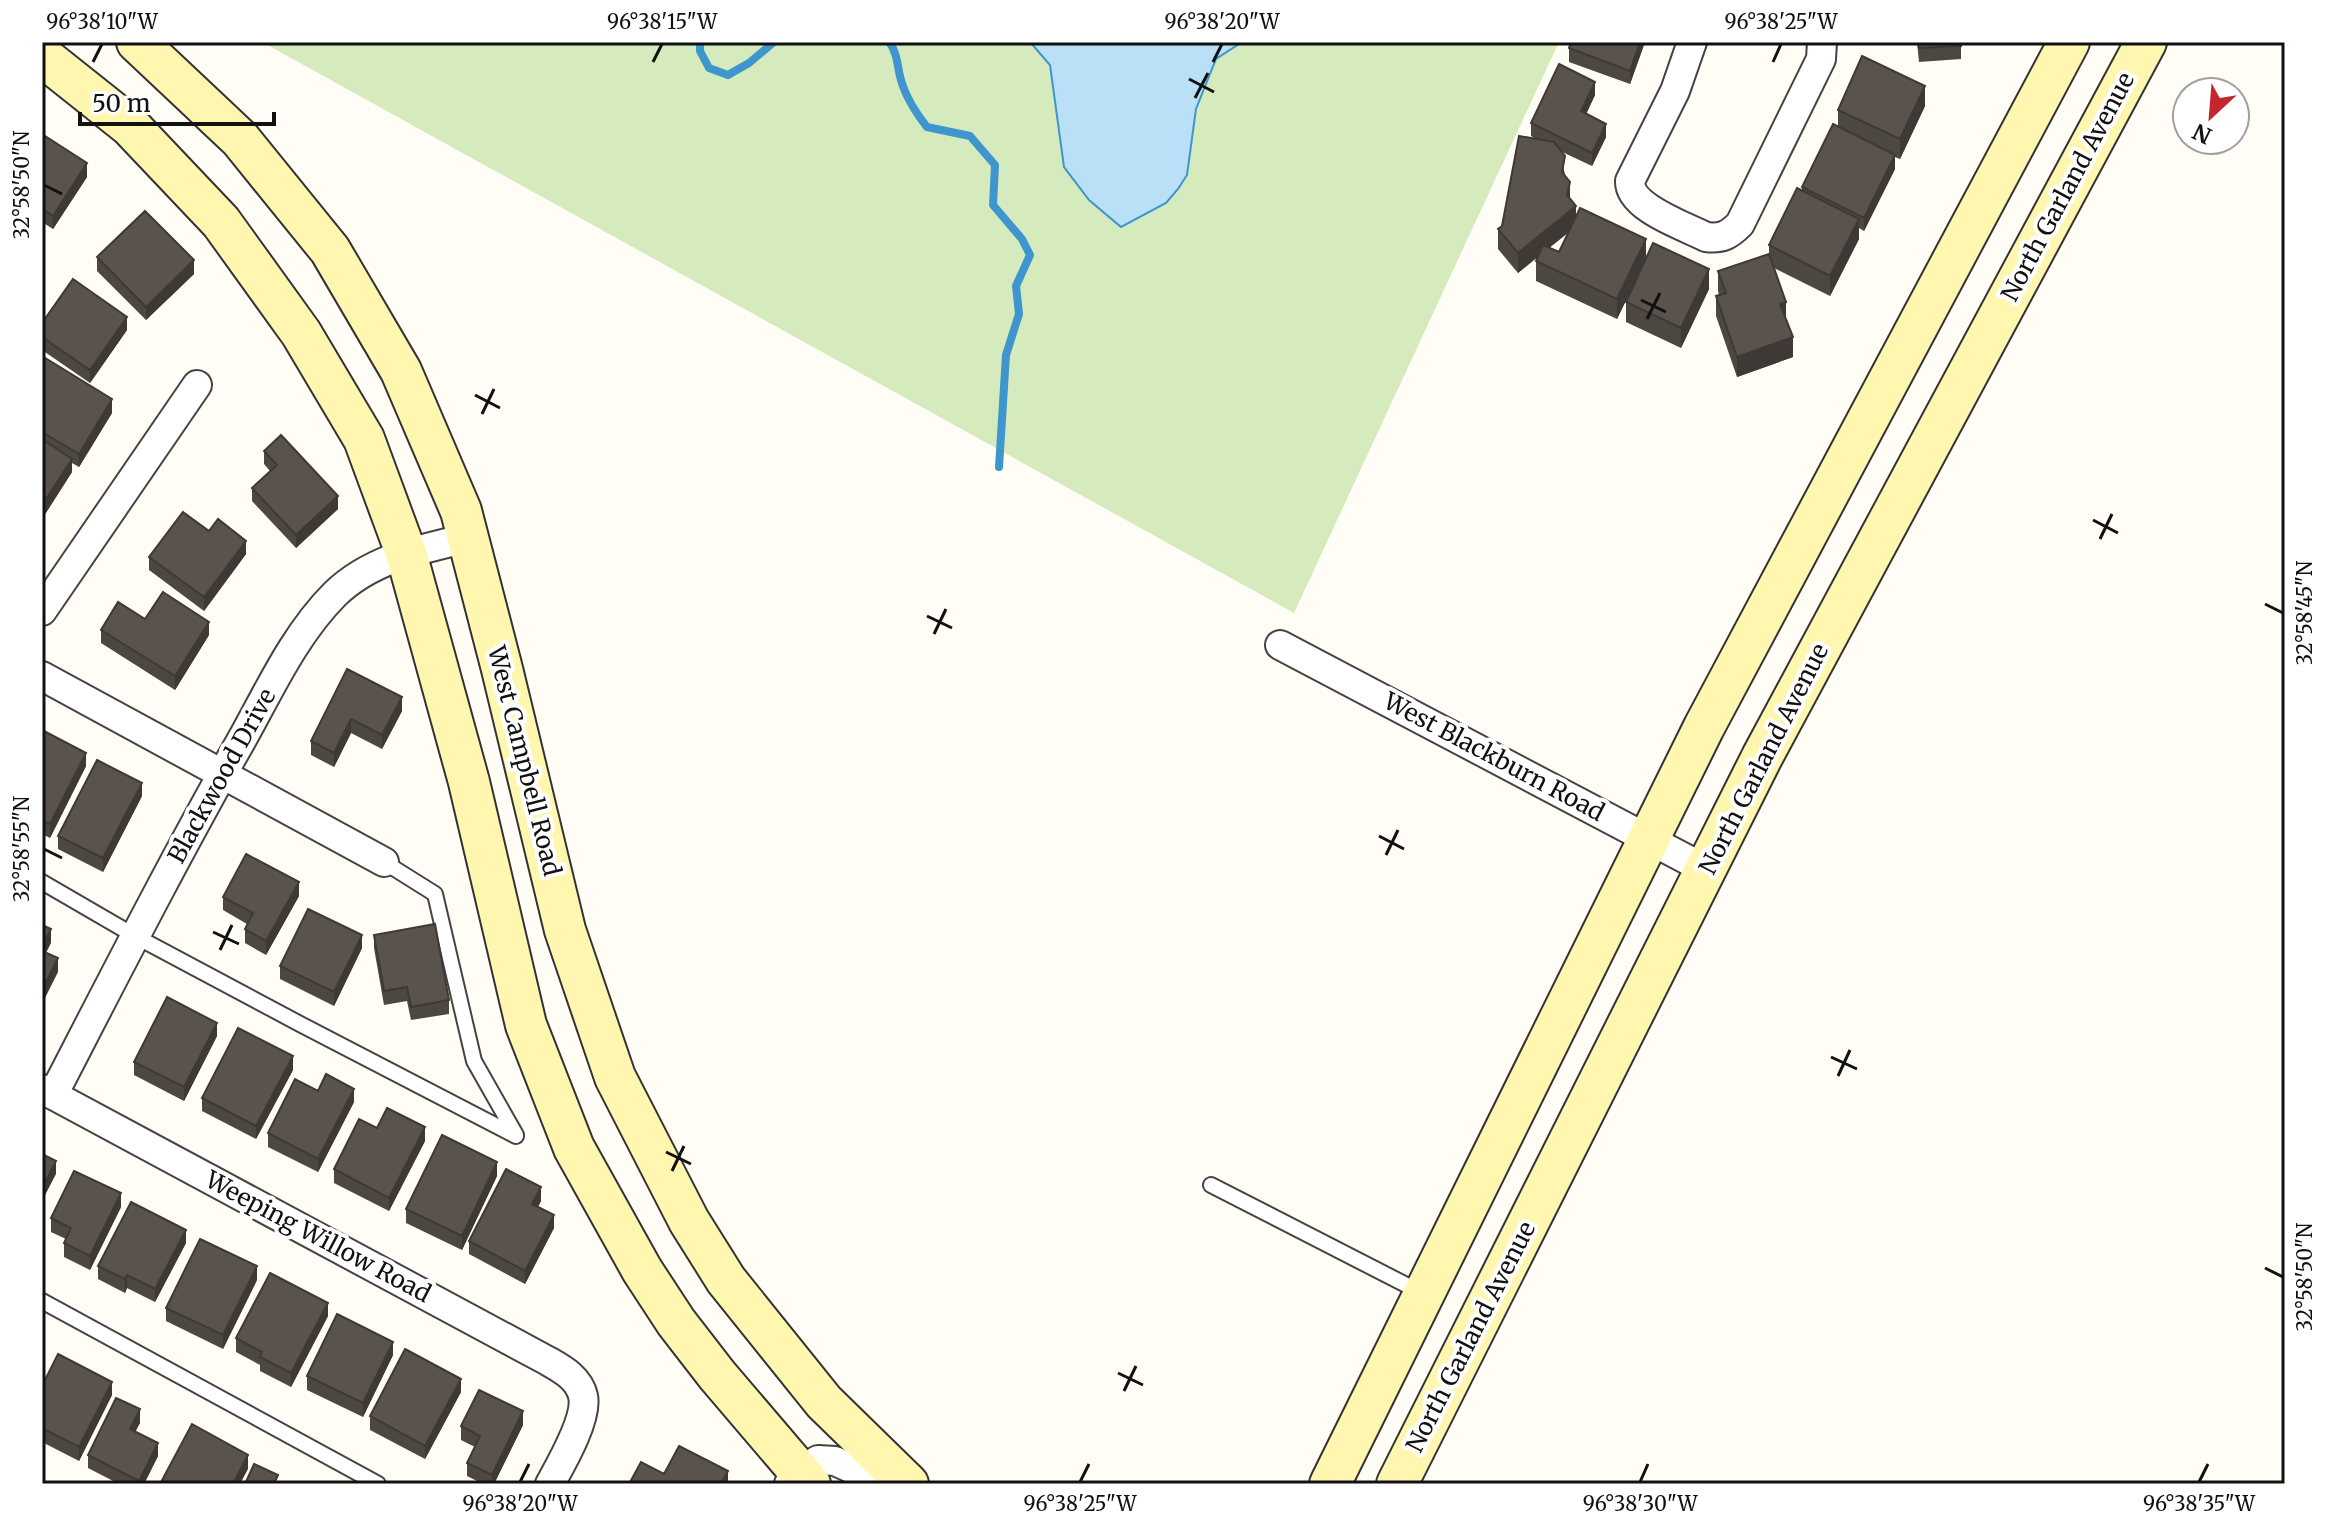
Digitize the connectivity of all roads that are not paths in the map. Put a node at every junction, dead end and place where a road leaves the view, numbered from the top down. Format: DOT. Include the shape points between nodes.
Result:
graph roads {
  1 [pos="137,42"];
  2 [pos="1692,42"];
  3 [pos="1822,42"];
  4 [pos="2069,42"];
  5 [pos="2146,42"];
  6 [pos="42,56"];
  7 [pos="197,385"];
  8 [pos="468,538"];
  9 [pos="406,553"];
  10 [pos="42,611"];
  11 [pos="1280,645"];
  12 [pos="42,676"];
  13 [pos="223,773"];
  14 [pos="1650,840"];
  15 [pos="384,862"];
  16 [pos="1707,870"];
  17 [pos="42,882"];
  18 [pos="135,936"];
  19 [pos="578,968"];
  20 [pos="516,981"];
  21 [pos="48,1092"];
  22 [pos="1211,1185"];
  23 [pos="1424,1294"];
  24 [pos="42,1301"];
  25 [pos="800,1480"];
  26 [pos="378,1484"];
  27 [pos="550,1484"];
  28 [pos="908,1484"];
  29 [pos="1330,1484"];
  30 [pos="1397,1484"];
  1 -- 8 [label="main road, West Campbell Road" via="240,139 330,250 401,371"];
  2 -- 3 [label="street" via="1630,189 1640,203 1717,238 1740,224 1821,59"];
  4 -- 14 [label="main road" via="1704,727"];
  5 -- 16 [label="main road, North Garland Avenue" via="1762,757"];
  6 -- 9 [label="main road" via="130,126 221,222 301,333 364,439"];
  7 -- 10 [label="street"];
  8 -- 9 [label="street, Blackwood Drive"];
  8 -- 19 [label="main road, West Campbell Road"];
  9 -- 13 [label="street, Blackwood Drive" via="367,570 337,592 305,629"];
  9 -- 20 [label="main road" via="469,782"];
  11 -- 14 [label="street, West Blackburn Road"];
  12 -- 13 [label="street"];
  13 -- 15 [label="street"];
  13 -- 18 [label="street, Blackwood Drive"];
  14 -- 16 [label="street, West Blackburn Road"];
  14 -- 23 [label="main road"];
  15 -- 18 [label="lane" via="435,894 474,1061 516,1136"];
  16 -- 30 [label="main road, North Garland Avenue"];
  17 -- 18 [label="lane"];
  18 -- 21 [label="street, Blackwood Drive"];
  19 -- 20 [label="main road"];
  19 -- 28 [label="main road, West Campbell Road" via="615,1077 689,1221 726,1280 824,1402"];
  20 -- 25 [label="main road" via="526,1025 574,1148 642,1270"];
  21 -- 27 [label="street, Weeping Willow Road" via="572,1376 583,1397 577,1430"];
  22 -- 23 [label="lane"];
  23 -- 29 [label="main road"];
  24 -- 26 [label="lane"];
  25 -- 28 [label="street" via="818,1460"];
}
